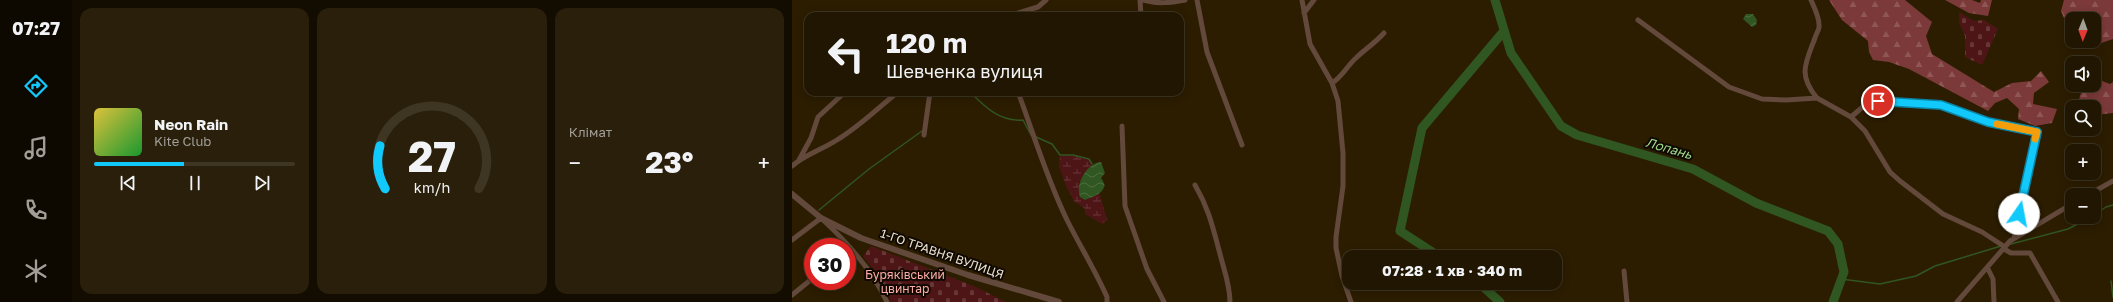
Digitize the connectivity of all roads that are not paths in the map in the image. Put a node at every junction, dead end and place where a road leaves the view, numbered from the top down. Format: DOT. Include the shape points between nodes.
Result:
graph roads {
  1 [pos="1046,0"];
  2 [pos="1141,0"];
  3 [pos="1185,0"];
  4 [pos="1197,0"];
  5 [pos="1302,0"];
  6 [pos="1314,0"];
  7 [pos="1811,0"];
  8 [pos="1021,12"];
  9 [pos="1141,12"];
  10 [pos="1304,13"];
  11 [pos="1638,20"];
  12 [pos="1384,33"];
  13 [pos="1332,83"];
  14 [pos="841,96"];
  15 [pos="893,96"];
  16 [pos="929,96"];
  17 [pos="1019,96"];
  18 [pos="1817,98"];
  19 [pos="1851,116"];
  20 [pos="1122,126"];
  21 [pos="924,135"];
  22 [pos="1242,145"];
  23 [pos="798,160"];
  24 [pos="792,166"];
  25 [pos="2113,181"];
  26 [pos="1195,185"];
  27 [pos="2100,188"];
  28 [pos="792,194"];
  29 [pos="2065,208"];
  30 [pos="821,218"];
  31 [pos="838,238"];
  32 [pos="2014,238"];
  33 [pos="792,240"];
  34 [pos="2005,248"];
  35 [pos="856,258"];
  36 [pos="1988,269"];
  37 [pos="1624,271"];
  38 [pos="804,285"];
  39 [pos="792,294"];
  40 [pos="887,302"];
  41 [pos="1059,302"];
  42 [pos="1107,302"];
  43 [pos="1164,302"];
  44 [pos="1230,302"];
  45 [pos="1352,302"];
  46 [pos="1627,302"];
  47 [pos="1957,302"];
  48 [pos="1994,302"];
  49 [pos="2058,302"];
  1 -- 8 [label="street" via="1038,7"];
  2 -- 3 [label="street" via="1169,3"];
  2 -- 9 [label="street"];
  4 -- 22 [label="street" via="1207,52"];
  5 -- 10 [label="street"];
  6 -- 10 [label="street"];
  7 -- 18 [label="street" via="1819,27 1804,77 1807,87"];
  10 -- 13 [label="street" via="1310,44"];
  11 -- 18 [label="street" via="1729,87 1762,99"];
  12 -- 13 [label="street"];
  13 -- 45 [label="street" via="1338,101 1343,153 1343,186 1336,248 1342,276"];
  14 -- 23 [label="street" via="818,117 811,138"];
  15 -- 23 [label="street" via="842,137"];
  16 -- 21 [label="street"];
  17 -- 42 [label="street" via="1049,179 1068,221 1093,266"];
  18 -- 19 [label="street"];
  19 -- 32 [label="street" via="1871,102 1941,105 1988,122 2037,132"];
  19 -- 34 [label="street" via="1865,131 1890,172 1900,181 1943,214 1982,232"];
  20 -- 43 [label="street" via="1125,206 1147,270"];
  23 -- 24 [label="street"];
  25 -- 27 [label="street"];
  26 -- 44 [label="street" via="1213,222"];
  28 -- 30 [label="street, 1-ГО ТРАВНЯ ВУЛИЦЯ"];
  29 -- 32 [label="street"];
  30 -- 31 [label="street"];
  30 -- 33 [label="street"];
  30 -- 41 [label="street, 1-ГО ТРАВНЯ ВУЛИЦЯ" via="861,238 968,275"];
  32 -- 34 [label="street"];
  34 -- 36 [label="street"];
  34 -- 49 [label="street" via="2011,253 2030,253"];
  35 -- 40 [label="street" via="882,290"];
  36 -- 47 [label="street"];
  36 -- 48 [label="street" via="1993,279"];
  37 -- 46 [label="street"];
  38 -- 39 [label="street"];
}
